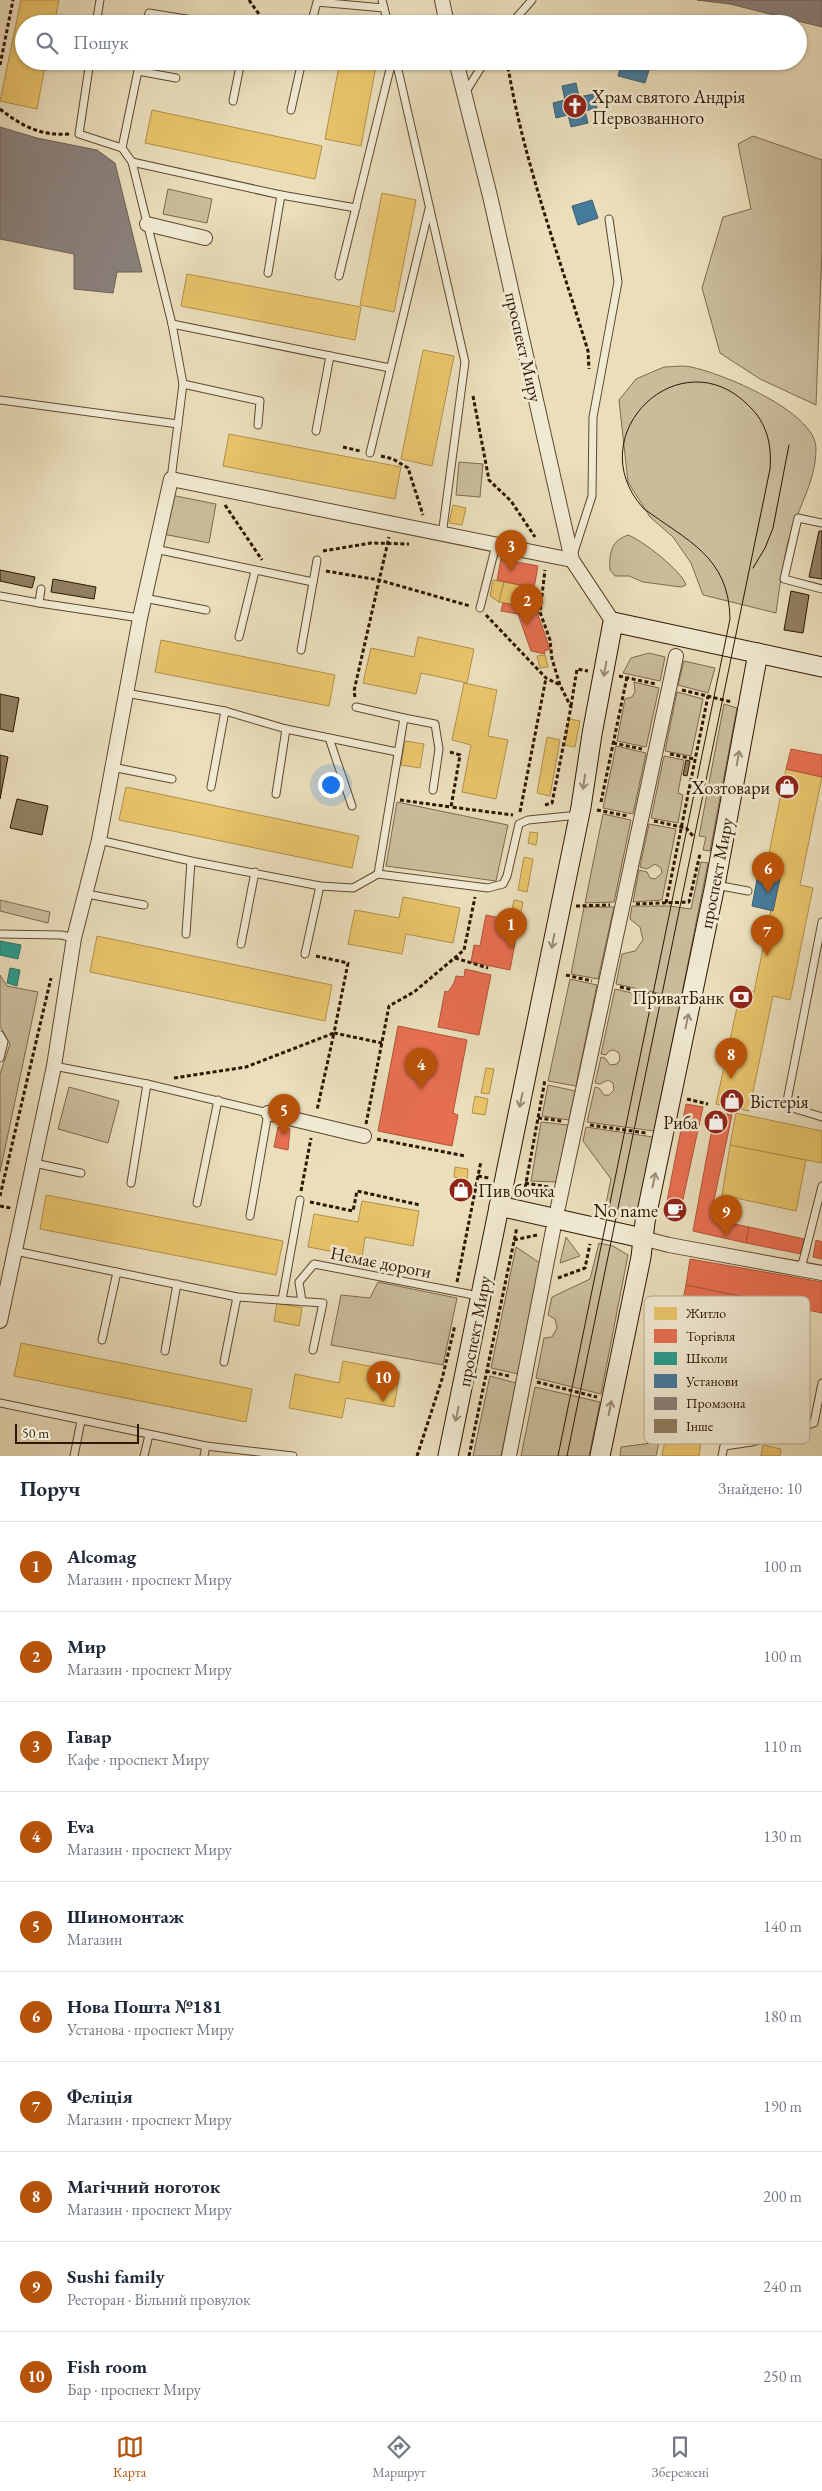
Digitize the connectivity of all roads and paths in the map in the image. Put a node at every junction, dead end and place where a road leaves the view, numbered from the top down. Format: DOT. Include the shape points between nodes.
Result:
graph roads {
  1 [pos="14,0"];
  2 [pos="100,0"];
  3 [pos="249,0"];
  4 [pos="382,0"];
  5 [pos="442,0"];
  6 [pos="532,0"];
  7 [pos="384,8"];
  8 [pos="98,15"];
  9 [pos="149,15"];
  10 [pos="161,15"];
  11 [pos="260,15"];
  12 [pos="313,15"];
  13 [pos="386,15"];
  14 [pos="445,15"];
  15 [pos="519,15"];
  16 [pos="0,65"];
  17 [pos="89,70"];
  18 [pos="239,70"];
  19 [pos="300,70"];
  20 [pos="390,70"];
  21 [pos="398,70"];
  22 [pos="458,70"];
  23 [pos="479,70"];
  24 [pos="508,70"];
  25 [pos="138,71"];
  26 [pos="176,78"];
  27 [pos="464,94"];
  28 [pos="233,102"];
  29 [pos="0,109"];
  30 [pos="290,110"];
  31 [pos="79,134"];
  32 [pos="122,148"];
  33 [pos="132,162"];
  34 [pos="281,195"];
  35 [pos="429,206"];
  36 [pos="356,208"];
  37 [pos="609,219"];
  38 [pos="147,224"];
  39 [pos="205,238"];
  40 [pos="268,274"];
  41 [pos="339,276"];
  42 [pos="172,324"];
  43 [pos="330,356"];
  44 [pos="390,368"];
  45 [pos="589,370"];
  46 [pos="183,384"];
  47 [pos="471,389"];
  48 [pos="0,400"];
  49 [pos="178,424"];
  50 [pos="258,425"];
  51 [pos="316,431"];
  52 [pos="343,447"];
  53 [pos="370,453"];
  54 [pos="171,479"];
  55 [pos="214,488"];
  56 [pos="822,523"];
  57 [pos="392,524"];
  58 [pos="443,529"];
  59 [pos="415,544"];
  60 [pos="496,545"];
  61 [pos="155,549"];
  62 [pos="547,556"];
  63 [pos="317,560"];
  64 [pos="572,560"];
  65 [pos="316,569"];
  66 [pos="255,571"];
  67 [pos="271,574"];
  68 [pos="379,580"];
  69 [pos="313,582"];
  70 [pos="41,589"];
  71 [pos="822,589"];
  72 [pos="0,596"];
  73 [pos="144,598"];
  74 [pos="39,603"];
  75 [pos="480,608"];
  76 [pos="206,610"];
  77 [pos="140,618"];
  78 [pos="614,622"];
  79 [pos="239,637"];
  80 [pos="301,650"];
  81 [pos="758,653"];
  82 [pos="676,656"];
  83 [pos="822,667"];
  84 [pos="604,674"];
  85 [pos="626,677"];
  86 [pos="546,678"];
  87 [pos="560,685"];
  88 [pos="670,687"];
  89 [pos="126,693"];
  90 [pos="708,696"];
  91 [pos="747,705"];
  92 [pos="356,707"];
  93 [pos="571,707"];
  94 [pos="225,712"];
  95 [pos="404,718"];
  96 [pos="286,730"];
  97 [pos="329,738"];
  98 [pos="439,749"];
  99 [pos="397,752"];
  100 [pos="111,767"];
  101 [pos="172,779"];
  102 [pos="211,787"];
  103 [pos="433,790"];
  104 [pos="276,794"];
  105 [pos="390,798"];
  106 [pos="352,806"];
  107 [pos="451,807"];
  108 [pos="536,808"];
  109 [pos="528,811"];
  110 [pos="520,814"];
  111 [pos="579,815"];
  112 [pos="597,820"];
  113 [pos="99,840"];
  114 [pos="700,854"];
  115 [pos="191,861"];
  116 [pos="255,872"];
  117 [pos="378,874"];
  118 [pos="715,884"];
  119 [pos="320,886"];
  120 [pos="748,891"];
  121 [pos="87,894"];
  122 [pos="582,896"];
  123 [pos="473,902"];
  124 [pos="666,903"];
  125 [pos="623,904"];
  126 [pos="144,905"];
  127 [pos="561,906"];
  128 [pos="580,906"];
  129 [pos="578,914"];
  130 [pos="822,922"];
  131 [pos="0,934"];
  132 [pos="186,934"];
  133 [pos="74,938"];
  134 [pos="240,944"];
  135 [pos="305,954"];
  136 [pos="454,958"];
  137 [pos="567,966"];
  138 [pos="488,968"];
  139 [pos="52,974"];
  140 [pos="566,975"];
  141 [pos="564,984"];
  142 [pos="606,984"];
  143 [pos="691,1003"];
  144 [pos="334,1033"];
  145 [pos="0,1035"];
  146 [pos="382,1043"];
  147 [pos="0,1058"];
  148 [pos="54,1066"];
  149 [pos="171,1078"];
  150 [pos="545,1079"];
  151 [pos="148,1084"];
  152 [pos="683,1098"];
  153 [pos="218,1100"];
  154 [pos="708,1104"];
  155 [pos="268,1113"];
  156 [pos="822,1117"];
  157 [pos="538,1118"];
  158 [pos="576,1123"];
  159 [pos="313,1128"];
  160 [pos="663,1135"];
  161 [pos="364,1136"];
  162 [pos="465,1156"];
  163 [pos="481,1161"];
  164 [pos="34,1163"];
  165 [pos="81,1173"];
  166 [pos="131,1183"];
  167 [pos="822,1186"];
  168 [pos="0,1196"];
  169 [pos="300,1200"];
  170 [pos="308,1201"];
  171 [pos="197,1203"];
  172 [pos="420,1205"];
  173 [pos="499,1206"];
  174 [pos="558,1207"];
  175 [pos="520,1211"];
  176 [pos="250,1216"];
  177 [pos="553,1230"];
  178 [pos="642,1238"];
  179 [pos="591,1239"];
  180 [pos="14,1250"];
  181 [pos="798,1270"];
  182 [pos="117,1272"];
  183 [pos="822,1273"];
  184 [pos="544,1283"];
  185 [pos="177,1284"];
  186 [pos="455,1291"];
  187 [pos="480,1296"];
  188 [pos="237,1297"];
  189 [pos="282,1300"];
  190 [pos="302,1302"];
  191 [pos="457,1318"];
  192 [pos="0,1321"];
  193 [pos="102,1340"];
  194 [pos="313,1350"];
  195 [pos="165,1351"];
  196 [pos="224,1362"];
  197 [pos="822,1383"];
  198 [pos="0,1403"];
  199 [pos="81,1421"];
  200 [pos="810,1424"];
  201 [pos="149,1435"];
  202 [pos="738,1444"];
  203 [pos="206,1446"];
  204 [pos="245,1450"];
  205 [pos="74,1456"];
  206 [pos="144,1456"];
  207 [pos="204,1456"];
  208 [pos="262,1456"];
  209 [pos="293,1456"];
  210 [pos="417,1456"];
  211 [pos="448,1456"];
  212 [pos="469,1456"];
  213 [pos="509,1456"];
  214 [pos="600,1456"];
  215 [pos="722,1456"];
  1 -- 16 [label="path"];
  2 -- 8 [label="lane"];
  3 -- 11 [label="path"];
  4 -- 7 [label="lane"];
  5 -- 14 [label="street"];
  6 -- 15 [label="lane"];
  7 -- 12 [label="lane" via="316,2"];
  7 -- 13 [label="lane"];
  9 -- 10 [label="lane"];
  17 -- 31 [label="lane"];
  18 -- 28 [label="lane"];
  19 -- 30 [label="lane"];
  20 -- 36 [label="lane"];
  21 -- 35 [label="lane"];
  22 -- 27 [label="street, проспект Миру"];
  23 -- 27 [label="lane"];
  24 -- 45 [label="path" via="542,208 585,342"];
  25 -- 26 [label="lane"];
  25 -- 32 [label="lane"];
  27 -- 64 [label="street, проспект Миру"];
  29 -- 31 [label="path" via="19,124 51,135"];
  31 -- 32 [label="lane"];
  32 -- 33 [label="lane"];
  33 -- 34 [label="lane"];
  33 -- 38 [label="lane"];
  34 -- 36 [label="lane"];
  34 -- 40 [label="lane"];
  35 -- 44 [label="lane"];
  35 -- 58 [label="lane" via="465,362"];
  36 -- 41 [label="lane"];
  37 -- 64 [label="lane" via="618,282 593,417 592,496"];
  38 -- 39 [label="street"];
  38 -- 42 [label="lane"];
  42 -- 43 [label="lane"];
  42 -- 46 [label="lane"];
  43 -- 44 [label="lane"];
  43 -- 51 [label="lane"];
  44 -- 53 [label="lane"];
  46 -- 49 [label="lane"];
  46 -- 50 [label="lane" via="260,401"];
  47 -- 62 [label="path" via="489,480 511,501"];
  48 -- 49 [label="lane"];
  49 -- 54 [label="lane"];
  52 -- 53 [label="path"];
  53 -- 58 [label="path" via="393,459 408,468 424,519"];
  54 -- 55 [label="street"];
  54 -- 61 [label="street"];
  55 -- 57 [label="street"];
  55 -- 67 [label="path"];
  56 -- 71 [label="lane" via="798,518 784,579"];
  57 -- 58 [label="street"];
  57 -- 68 [label="path"];
  58 -- 60 [label="street"];
  59 -- 63 [label="path" via="371,543 321,551"];
  60 -- 62 [label="street"];
  60 -- 75 [label="lane"];
  61 -- 66 [label="lane"];
  61 -- 73 [label="street"];
  62 -- 64 [label="street"];
  62 -- 87 [label="path" via="540,612"];
  63 -- 65 [label="lane"];
  64 -- 78 [label="street, проспект Миру"];
  65 -- 68 [label="path"];
  65 -- 69 [label="lane"];
  66 -- 67 [label="lane"];
  66 -- 79 [label="lane"];
  67 -- 69 [label="lane"];
  68 -- 75 [label="path"];
  68 -- 92 [label="path" via="354,691"];
  69 -- 80 [label="lane"];
  70 -- 74 [label="lane"];
  72 -- 74 [label="lane"];
  73 -- 76 [label="lane"];
  73 -- 77 [label="street"];
  74 -- 77 [label="lane"];
  75 -- 86 [label="path"];
  77 -- 89 [label="street"];
  78 -- 81 [label="street"];
  78 -- 84 [label="street, проспект Миру, one-way"];
  81 -- 83 [label="street"];
  81 -- 91 [label="street, проспект Миру"];
  82 -- 88 [label="street"];
  84 -- 85 [label="path"];
  84 -- 93 [label="path" via="577,669"];
  84 -- 111 [label="street, проспект Миру, one-way"];
  85 -- 88 [label="path"];
  85 -- 112 [label="path"];
  86 -- 87 [label="path"];
  86 -- 110 [label="path"];
  87 -- 93 [label="path"];
  88 -- 90 [label="path"];
  88 -- 125 [label="street"];
  89 -- 94 [label="lane"];
  89 -- 100 [label="street"];
  90 -- 91 [label="path"];
  90 -- 124 [label="path"];
  118 -- 91 [label="street, проспект Миру, one-way"];
  92 -- 95 [label="lane"];
  93 -- 108 [label="path" via="552,803"];
  94 -- 96 [label="lane"];
  94 -- 102 [label="lane"];
  95 -- 98 [label="lane" via="435,724"];
  95 -- 99 [label="lane"];
  96 -- 97 [label="lane"];
  96 -- 104 [label="lane"];
  97 -- 99 [label="lane"];
  97 -- 106 [label="lane"];
  98 -- 103 [label="lane"];
  98 -- 107 [label="path" via="460,755"];
  99 -- 105 [label="lane"];
  100 -- 101 [label="lane"];
  100 -- 113 [label="street"];
  105 -- 107 [label="path"];
  105 -- 117 [label="lane"];
  107 -- 110 [label="path"];
  109 -- 110 [label="path"];
  111 -- 117 [label="lane" via="520,824 507,876 497,887"];
  111 -- 127 [label="street, проспект Миру"];
  113 -- 115 [label="lane"];
  113 -- 121 [label="street"];
  114 -- 124 [label="path" via="688,902"];
  115 -- 116 [label="lane"];
  115 -- 132 [label="lane"];
  116 -- 119 [label="lane"];
  116 -- 134 [label="lane"];
  117 -- 119 [label="lane" via="353,888"];
  118 -- 120 [label="lane"];
  118 -- 143 [label="street, проспект Миру"];
  119 -- 135 [label="lane"];
  121 -- 126 [label="lane"];
  121 -- 133 [label="street"];
  122 -- 128 [label="path"];
  123 -- 136 [label="path" via="464,950"];
  124 -- 125 [label="path"];
  125 -- 128 [label="path"];
  125 -- 142 [label="street"];
  127 -- 128 [label="path"];
  127 -- 173 [label="street, проспект Миру, one-way"];
  128 -- 129 [label="path"];
  130 -- 156 [label="lane" via="786,1106"];
  131 -- 133 [label="lane"];
  133 -- 148 [label="street"];
  135 -- 144 [label="path" via="348,963"];
  136 -- 138 [label="path"];
  136 -- 146 [label="path" via="414,992 388,1006"];
  137 -- 140 [label="path"];
  139 -- 168 [label="path"];
  140 -- 141 [label="path"];
  140 -- 142 [label="path"];
  142 -- 143 [label="path"];
  142 -- 158 [label="street"];
  160 -- 143 [label="street, проспект Миру, one-way"];
  144 -- 146 [label="path"];
  144 -- 149 [label="path" via="246,1067"];
  144 -- 159 [label="path"];
  145 -- 147 [label="lane" via="4,1042"];
  146 -- 161 [label="path"];
  148 -- 151 [label="lane"];
  148 -- 164 [label="street"];
  150 -- 157 [label="path"];
  151 -- 153 [label="lane"];
  151 -- 166 [label="lane"];
  152 -- 154 [label="path"];
  153 -- 155 [label="lane"];
  153 -- 171 [label="lane"];
  155 -- 159 [label="street"];
  155 -- 176 [label="lane"];
  157 -- 158 [label="path"];
  157 -- 175 [label="path"];
  158 -- 160 [label="path"];
  158 -- 174 [label="street"];
  159 -- 161 [label="street"];
  159 -- 169 [label="path"];
  178 -- 160 [label="street, проспект Миру, one-way"];
  161 -- 162 [label="path"];
  163 -- 186 [label="path"];
  164 -- 165 [label="lane"];
  164 -- 180 [label="street"];
  167 -- 181 [label="lane"];
  169 -- 189 [label="lane"];
  170 -- 172 [label="path" via="353,1211 357,1192"];
  173 -- 175 [label="street"];
  173 -- 187 [label="street, проспект Миру"];
  175 -- 178 [label="street"];
  175 -- 212 [label="path"];
  177 -- 184 [label="street"];
  178 -- 181 [label="street"];
  214 -- 178 [label="street, проспект Миру, one-way" via="641,1258"];
  179 -- 184 [label="path" via="585,1268"];
  180 -- 182 [label="lane"];
  180 -- 192 [label="street"];
  181 -- 183 [label="street"];
  182 -- 185 [label="lane"];
  182 -- 193 [label="lane"];
  184 -- 213 [label="street"];
  185 -- 188 [label="lane"];
  185 -- 195 [label="lane"];
  186 -- 187 [label="lane, Немає дороги"];
  186 -- 190 [label="lane, Немає дороги" via="314,1264 299,1282"];
  187 -- 211 [label="street, проспект Миру, one-way"];
  188 -- 189 [label="lane"];
  188 -- 196 [label="lane"];
  189 -- 190 [label="lane"];
  190 -- 194 [label="lane" via="323,1303"];
  191 -- 210 [label="path" via="442,1379"];
  197 -- 200 [label="lane" via="814,1423"];
  198 -- 199 [label="lane"];
  199 -- 201 [label="lane"];
  199 -- 205 [label="lane"];
  201 -- 203 [label="lane"];
  201 -- 206 [label="lane"];
  202 -- 215 [label="lane" via="724,1446"];
  203 -- 204 [label="lane"];
  203 -- 207 [label="lane"];
  204 -- 208 [label="lane"];
  204 -- 209 [label="lane"];
}
